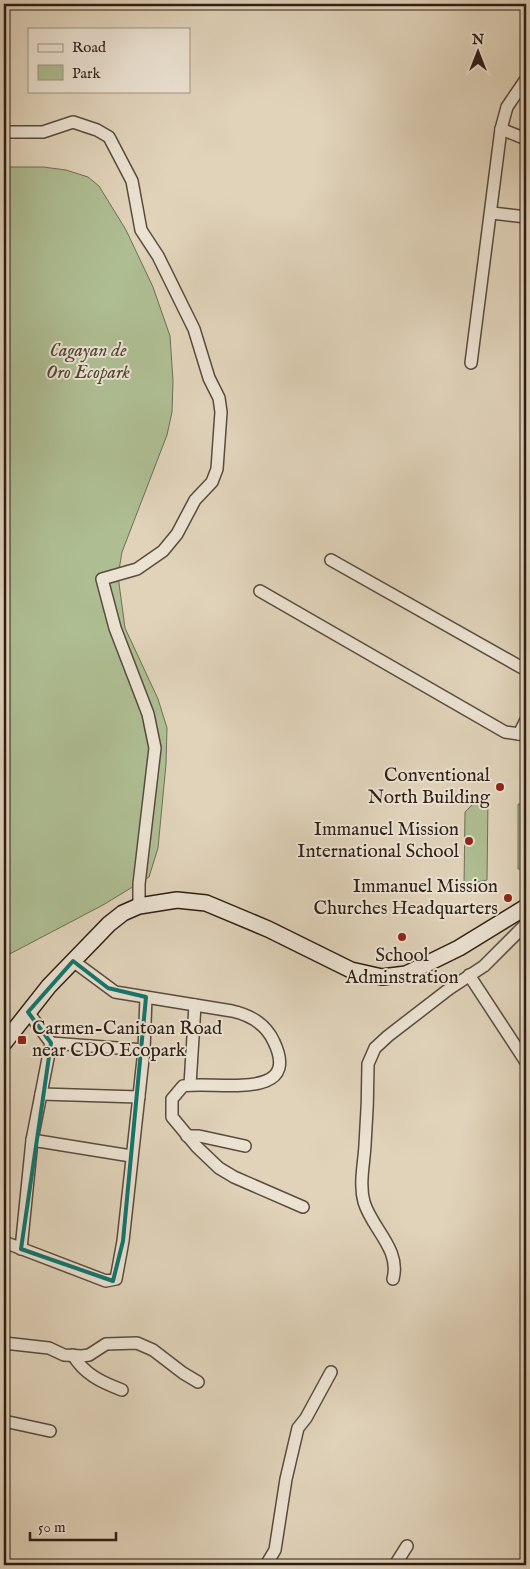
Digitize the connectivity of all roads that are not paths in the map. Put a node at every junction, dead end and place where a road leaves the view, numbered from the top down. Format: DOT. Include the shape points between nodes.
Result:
graph roads {
  1 [pos="526,79"];
  2 [pos="502,129"];
  3 [pos="4,132"];
  4 [pos="526,140"];
  5 [pos="492,213"];
  6 [pos="526,217"];
  7 [pos="471,363"];
  8 [pos="330,560"];
  9 [pos="260,592"];
  10 [pos="526,670"];
  11 [pos="526,720"];
  12 [pos="523,734"];
  13 [pos="139,906"];
  14 [pos="526,907"];
  15 [pos="526,924"];
  16 [pos="73,962"];
  17 [pos="469,975"];
  18 [pos="146,997"];
  19 [pos="195,1005"];
  20 [pos="28,1012"];
  21 [pos="4,1043"];
  22 [pos="50,1043"];
  23 [pos="144,1050"];
  24 [pos="526,1062"];
  25 [pos="190,1085"];
  26 [pos="41,1094"];
  27 [pos="139,1097"];
  28 [pos="187,1136"];
  29 [pos="32,1140"];
  30 [pos="245,1146"];
  31 [pos="131,1156"];
  32 [pos="302,1207"];
  33 [pos="4,1242"];
  34 [pos="21,1249"];
  35 [pos="393,1279"];
  36 [pos="4,1344"];
  37 [pos="73,1355"];
  38 [pos="331,1372"];
  39 [pos="198,1382"];
  40 [pos="122,1390"];
  41 [pos="4,1421"];
  42 [pos="50,1431"];
  43 [pos="407,1546"];
  44 [pos="266,1565"];
  45 [pos="395,1565"];
  1 -- 2 [label="street" via="507,106"];
  2 -- 4 [label="street"];
  2 -- 5 [label="street"];
  3 -- 13 [label="street" via="43,132 73,122 109,137 132,180 141,230 158,256 194,328 208,378 219,398 217,469 212,482 195,500 177,534 163,551 136,569 102,579 115,628 148,714 155,748"];
  5 -- 6 [label="street"];
  5 -- 7 [label="street"];
  8 -- 10 [label="street"];
  9 -- 12 [label="street" via="496,728 513,735"];
  11 -- 12 [label="street"];
  13 -- 14 [label="main road" via="177,900 206,903 351,970 382,976 406,974 452,952"];
  13 -- 16 [label="main road" via="109,924"];
  15 -- 17 [label="street" via="484,966"];
  16 -- 18 [label="street" via="108,988"];
  16 -- 20 [label="main road"];
  17 -- 24 [label="street"];
  17 -- 35 [label="street" via="388,1036 375,1048 368,1064 361,1186 370,1218 394,1260"];
  18 -- 19 [label="street"];
  18 -- 23 [label="street"];
  19 -- 25 [label="street"];
  19 -- 25 [label="street" via="232,1011 254,1019 274,1042 279,1062 278,1072 271,1080 252,1085"];
  20 -- 21 [label="main road"];
  20 -- 22 [label="street"];
  22 -- 23 [label="street"];
  22 -- 26 [label="street"];
  23 -- 27 [label="street"];
  25 -- 28 [label="street" via="177,1091 170,1108"];
  26 -- 27 [label="street"];
  26 -- 29 [label="street"];
  27 -- 31 [label="street"];
  28 -- 30 [label="street"];
  28 -- 32 [label="street" via="219,1168"];
  29 -- 31 [label="street"];
  29 -- 34 [label="street"];
  31 -- 34 [label="street" via="116,1279 106,1281"];
  33 -- 34 [label="street"];
  36 -- 37 [label="street" via="49,1348 64,1355"];
  37 -- 39 [label="street" via="89,1355 106,1344 137,1343"];
  37 -- 40 [label="street" via="78,1364 95,1378"];
  38 -- 44 [label="street" via="298,1428 275,1550"];
  41 -- 42 [label="street"];
  43 -- 45 [label="street"];
}
